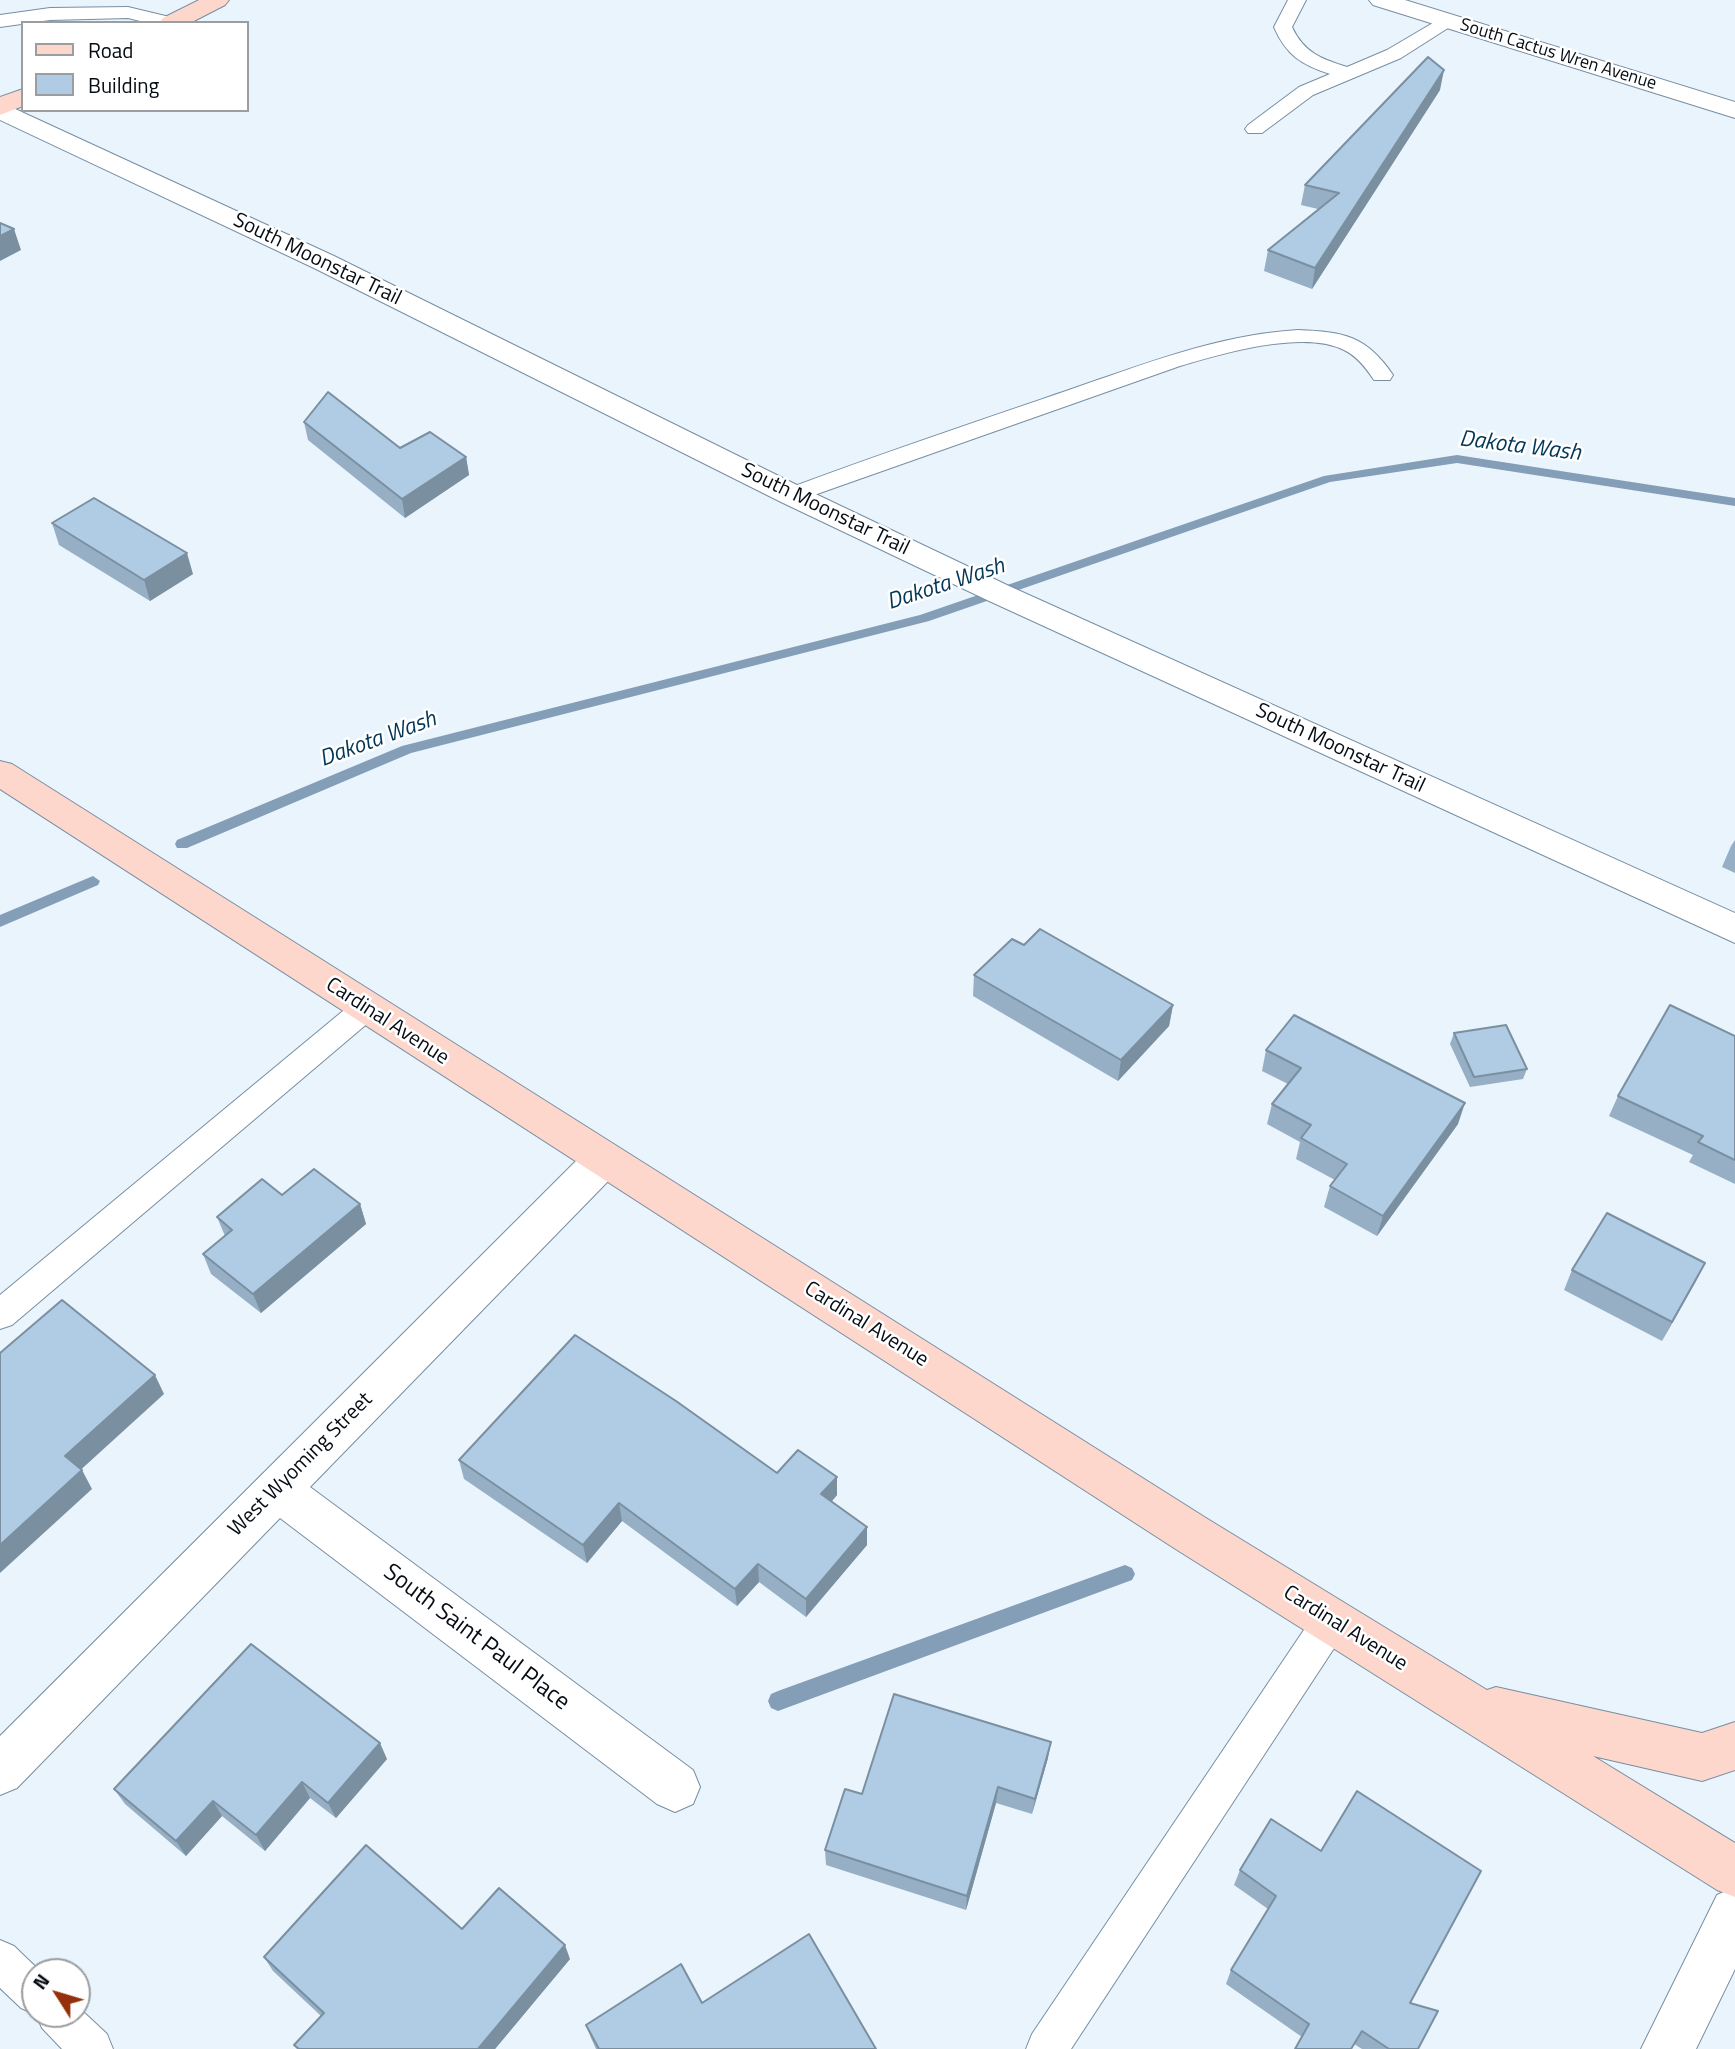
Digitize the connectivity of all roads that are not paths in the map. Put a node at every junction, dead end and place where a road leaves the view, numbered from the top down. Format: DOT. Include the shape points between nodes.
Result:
graph roads {
  1 [pos="29,0"];
  2 [pos="145,0"];
  3 [pos="217,0"];
  4 [pos="1297,0"];
  5 [pos="1381,0"];
  6 [pos="128,12"];
  7 [pos="163,21"];
  8 [pos="175,21"];
  9 [pos="1450,22"];
  10 [pos="1348,73"];
  11 [pos="21,97"];
  12 [pos="0,109"];
  13 [pos="1735,110"];
  14 [pos="1255,130"];
  15 [pos="1382,375"];
  16 [pos="792,495"];
  17 [pos="0,774"];
  18 [pos="1735,929"];
  19 [pos="365,1009"];
  20 [pos="603,1160"];
  21 [pos="0,1315"];
  22 [pos="277,1489"];
  23 [pos="1331,1621"];
  24 [pos="1465,1703"];
  25 [pos="1735,1746"];
  26 [pos="0,1771"];
  27 [pos="675,1787"];
  28 [pos="1735,1872"];
  29 [pos="1735,1913"];
  30 [pos="0,1960"];
  31 [pos="21,1980"];
  32 [pos="70,2028"];
  33 [pos="92,2049"];
  34 [pos="1047,2049"];
  35 [pos="1668,2049"];
  1 -- 6 [label="lane" via="0,20"];
  2 -- 6 [label="lane"];
  3 -- 8 [label="main road"];
  4 -- 10 [label="lane" via="1283,27 1290,46 1304,58"];
  5 -- 9 [label="street, South Cactus Wren Avenue"];
  6 -- 7 [label="lane"];
  9 -- 10 [label="lane" via="1394,54"];
  9 -- 13 [label="street, South Cactus Wren Avenue"];
  10 -- 14 [label="lane" via="1306,91"];
  11 -- 12 [label="main road"];
  12 -- 16 [label="street, South Moonstar Trail" via="324,262"];
  15 -- 16 [label="lane" via="1362,349 1330,338 1280,337 1243,344 1141,372"];
  16 -- 18 [label="street, South Moonstar Trail"];
  17 -- 19 [label="main road, Cardinal Avenue"];
  19 -- 20 [label="main road, Cardinal Avenue"];
  19 -- 21 [label="lane"];
  20 -- 22 [label="street, West Wyoming Street"];
  20 -- 23 [label="main road, Cardinal Avenue"];
  22 -- 26 [label="street, West Wyoming Street"];
  22 -- 27 [label="street, South Saint Paul Place"];
  23 -- 24 [label="main road, Cardinal Avenue"];
  23 -- 34 [label="lane"];
  24 -- 25 [label="main road" via="1702,1757"];
  24 -- 28 [label="main road, Cardinal Avenue"];
  29 -- 35 [label="street"];
  30 -- 31 [label="lane"];
  32 -- 33 [label="lane"];
}
